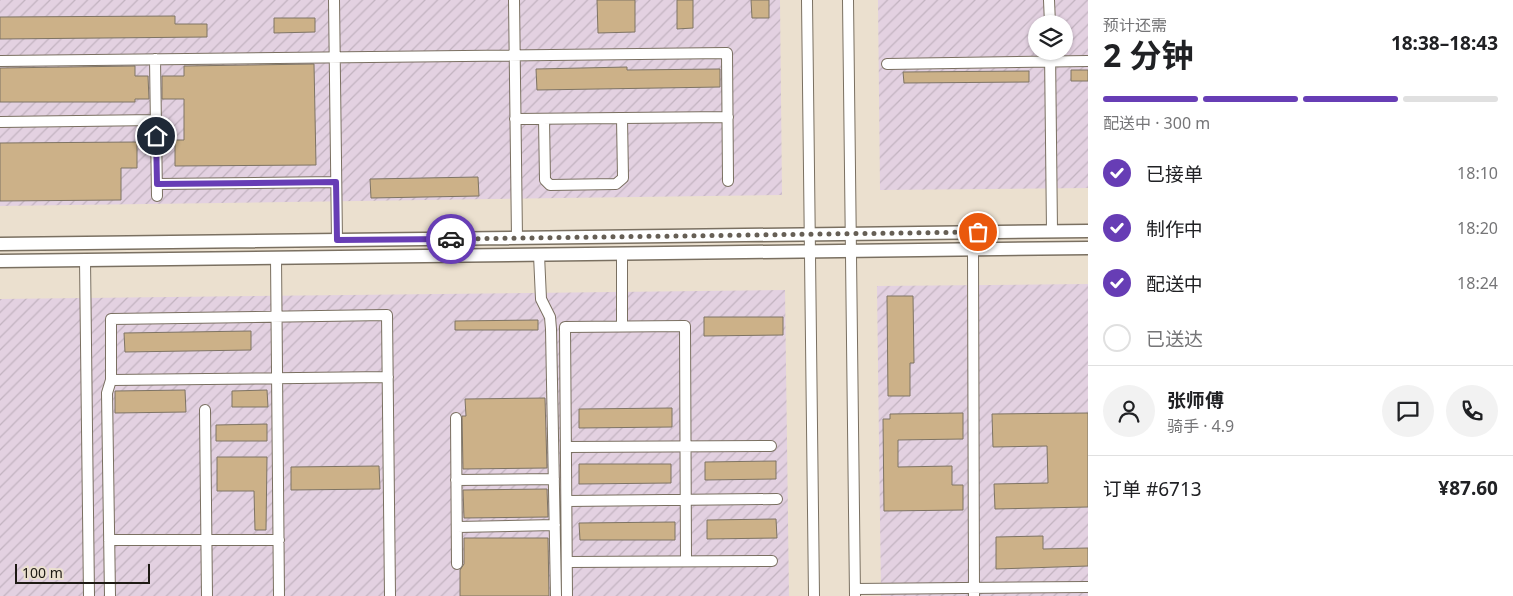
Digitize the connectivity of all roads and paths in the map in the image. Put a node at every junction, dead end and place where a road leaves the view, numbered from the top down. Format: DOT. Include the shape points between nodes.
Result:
graph roads {
  1 [pos="334,0"];
  2 [pos="514,0"];
  3 [pos="807,0"];
  4 [pos="848,0"];
  5 [pos="1049,0"];
  6 [pos="1050,15"];
  7 [pos="515,56"];
  8 [pos="1028,57"];
  9 [pos="335,58"];
  10 [pos="155,59"];
  11 [pos="1073,59"];
  12 [pos="1050,60"];
  13 [pos="0,61"];
  14 [pos="1088,61"];
  15 [pos="887,64"];
  16 [pos="728,117"];
  17 [pos="622,118"];
  18 [pos="515,119"];
  19 [pos="544,119"];
  20 [pos="156,120"];
  21 [pos="0,122"];
  22 [pos="728,181"];
  23 [pos="336,182"];
  24 [pos="157,184"];
  25 [pos="157,196"];
  26 [pos="1088,231"];
  27 [pos="1052,232"];
  28 [pos="810,234"];
  29 [pos="850,234"];
  30 [pos="517,238"];
  31 [pos="337,240"];
  32 [pos="0,244"];
  33 [pos="1088,248"];
  34 [pos="972,249"];
  35 [pos="810,251"];
  36 [pos="851,251"];
  37 [pos="539,254"];
  38 [pos="622,254"];
  39 [pos="276,258"];
  40 [pos="85,260"];
  41 [pos="0,261"];
  42 [pos="276,317"];
  43 [pos="622,326"];
  44 [pos="388,377"];
  45 [pos="277,378"];
  46 [pos="111,380"];
  47 [pos="205,410"];
  48 [pos="456,418"];
  49 [pos="685,446"];
  50 [pos="771,446"];
  51 [pos="566,447"];
  52 [pos="554,479"];
  53 [pos="456,480"];
  54 [pos="777,499"];
  55 [pos="566,500"];
  56 [pos="686,500"];
  57 [pos="555,525"];
  58 [pos="457,527"];
  59 [pos="109,540"];
  60 [pos="206,540"];
  61 [pos="279,540"];
  62 [pos="686,561"];
  63 [pos="772,561"];
  64 [pos="567,562"];
  65 [pos="457,564"];
  66 [pos="1088,587"];
  67 [pos="855,592"];
  68 [pos="974,592"];
  69 [pos="89,596"];
  70 [pos="110,596"];
  71 [pos="207,596"];
  72 [pos="279,596"];
  73 [pos="390,596"];
  74 [pos="556,596"];
  75 [pos="567,596"];
  76 [pos="814,596"];
  1 -- 9 [label="street"];
  2 -- 7 [label="street"];
  3 -- 28 [label="street"];
  4 -- 29 [label="street"];
  5 -- 6 [label="street"];
  7 -- 9 [label="street"];
  7 -- 16 [label="street" via="727,53"];
  7 -- 18 [label="street"];
  8 -- 15 [label="street"];
  9 -- 10 [label="street"];
  9 -- 23 [label="street"];
  10 -- 13 [label="street"];
  10 -- 20 [label="street"];
  11 -- 14 [label="street"];
  12 -- 27 [label="street"];
  16 -- 17 [label="street"];
  16 -- 22 [label="street"];
  17 -- 19 [label="street"];
  17 -- 19 [label="street" via="623,178 616,184 560,185 550,185 545,180"];
  18 -- 19 [label="street"];
  18 -- 30 [label="street"];
  20 -- 21 [label="street"];
  20 -- 24 [label="street"];
  23 -- 24 [label="street"];
  23 -- 31 [label="street"];
  24 -- 25 [label="street"];
  26 -- 27 [label="main road"];
  27 -- 29 [label="main road"];
  28 -- 29 [label="main road"];
  28 -- 30 [label="main road"];
  28 -- 35 [label="street"];
  29 -- 36 [label="street"];
  30 -- 31 [label="main road"];
  31 -- 32 [label="main road"];
  33 -- 34 [label="main road"];
  34 -- 36 [label="main road"];
  34 -- 68 [label="street"];
  35 -- 36 [label="main road"];
  35 -- 38 [label="main road"];
  35 -- 76 [label="street"];
  36 -- 67 [label="street"];
  37 -- 38 [label="main road"];
  37 -- 39 [label="main road"];
  37 -- 52 [label="street" via="541,299 550,316 551,329"];
  38 -- 43 [label="street"];
  39 -- 40 [label="main road"];
  39 -- 42 [label="street"];
  40 -- 41 [label="main road"];
  40 -- 69 [label="street"];
  42 -- 44 [label="street" via="387,316"];
  42 -- 45 [label="street"];
  42 -- 46 [label="street" via="110,319"];
  43 -- 49 [label="street" via="684,326"];
  43 -- 51 [label="street" via="565,326"];
  44 -- 45 [label="street"];
  44 -- 73 [label="street"];
  45 -- 46 [label="street"];
  45 -- 61 [label="street"];
  46 -- 59 [label="street" via="107,393"];
  47 -- 60 [label="street"];
  48 -- 53 [label="street"];
  49 -- 50 [label="street"];
  49 -- 51 [label="street"];
  49 -- 56 [label="street"];
  51 -- 55 [label="street"];
  52 -- 53 [label="street"];
  52 -- 57 [label="street"];
  53 -- 58 [label="street"];
  54 -- 56 [label="street"];
  55 -- 56 [label="street"];
  55 -- 64 [label="street"];
  56 -- 62 [label="street"];
  57 -- 58 [label="street"];
  57 -- 74 [label="street"];
  58 -- 65 [label="street"];
  59 -- 60 [label="street"];
  59 -- 70 [label="street"];
  60 -- 61 [label="street"];
  60 -- 71 [label="street"];
  61 -- 72 [label="street"];
  62 -- 63 [label="street"];
  62 -- 64 [label="street"];
  64 -- 75 [label="street"];
  66 -- 68 [label="street"];
  67 -- 68 [label="street"];
}
